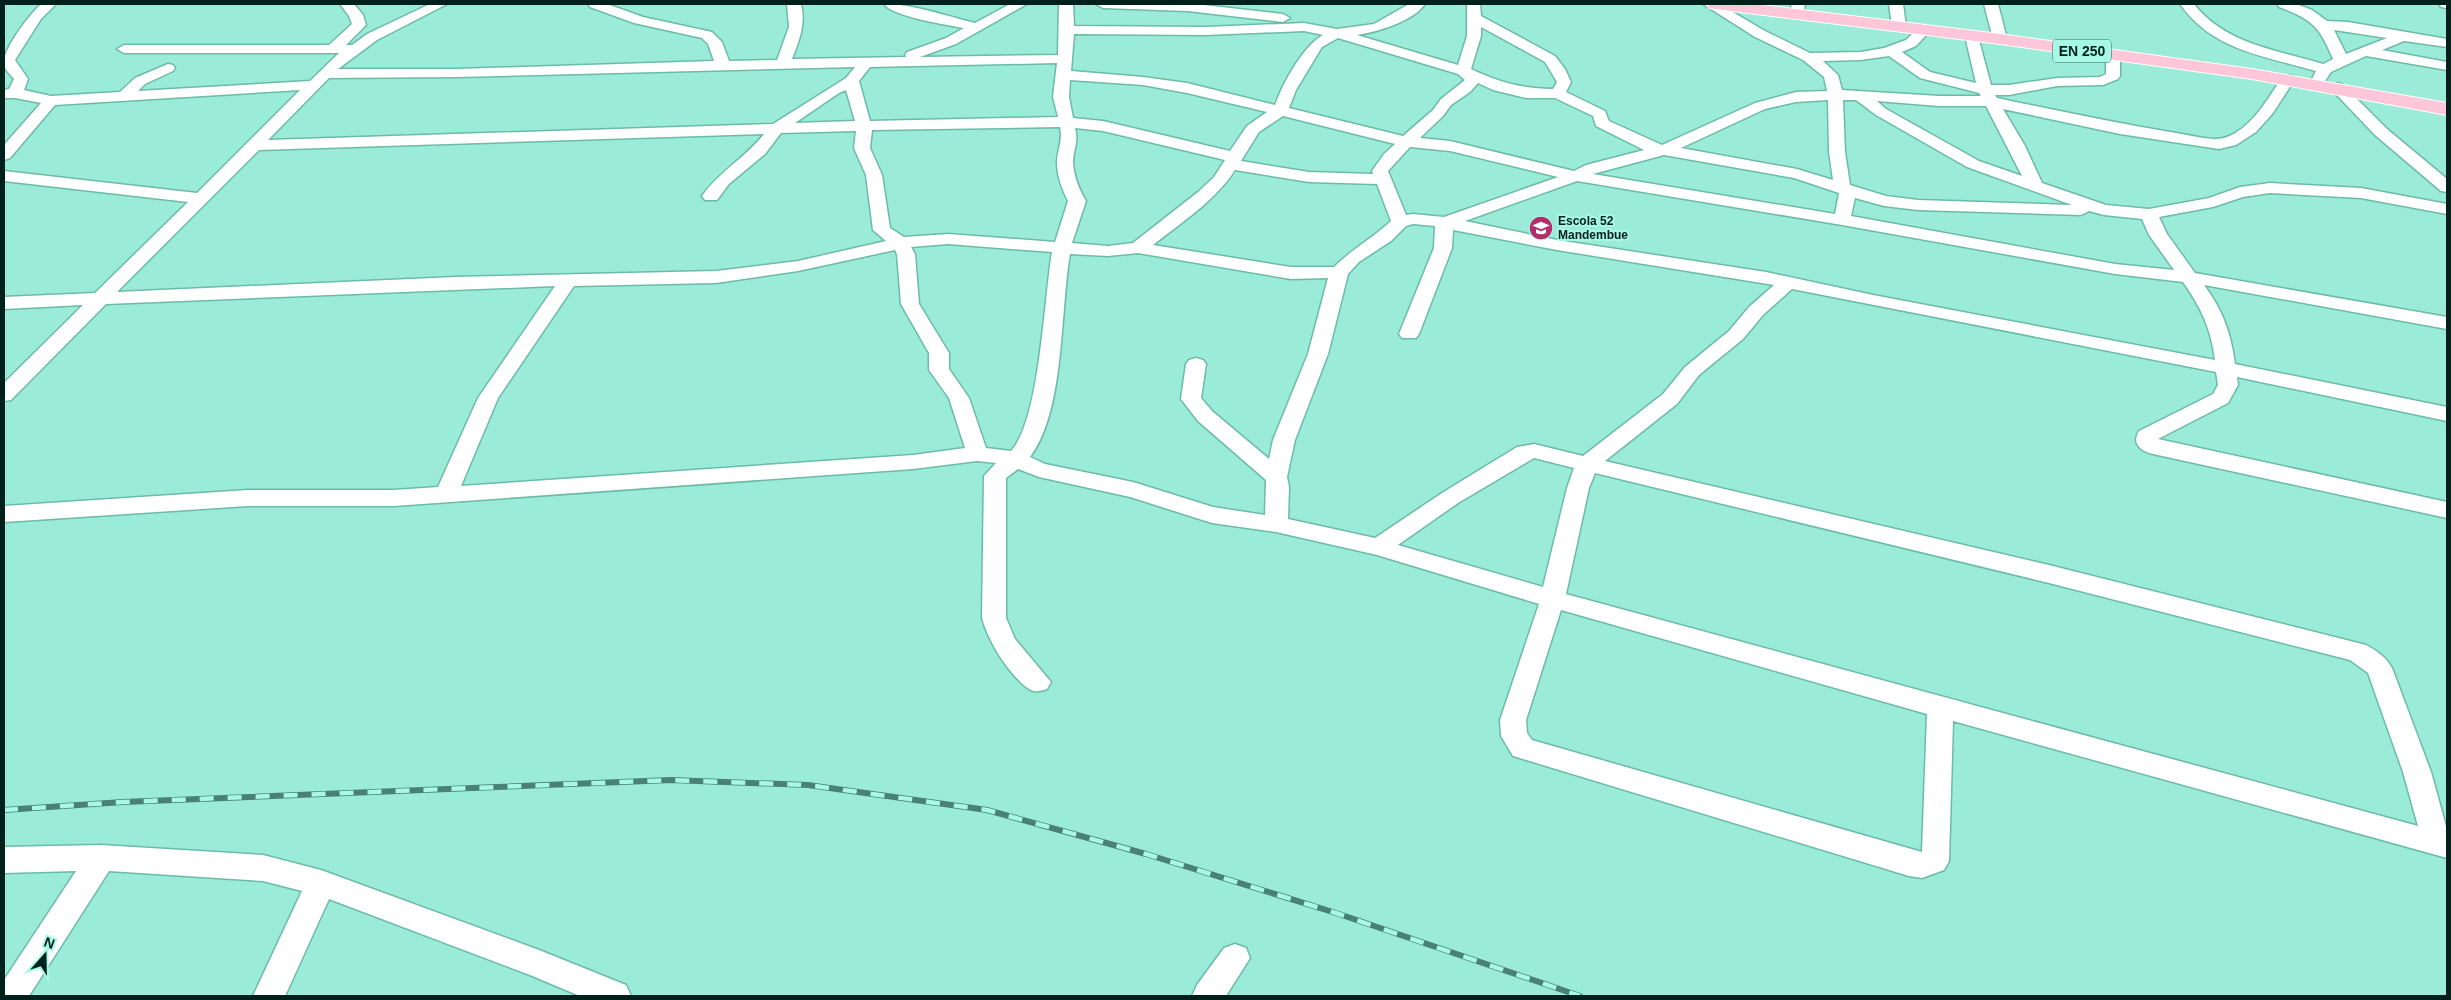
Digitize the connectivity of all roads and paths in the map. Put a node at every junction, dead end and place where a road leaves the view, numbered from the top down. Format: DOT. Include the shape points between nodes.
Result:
graph roads {
  1 [pos="49,4"];
  2 [pos="347,4"];
  3 [pos="440,4"];
  4 [pos="594,4"];
  5 [pos="794,4"];
  6 [pos="891,4"];
  7 [pos="1020,4"];
  8 [pos="1066,4"];
  9 [pos="1103,4"];
  10 [pos="1418,4"];
  11 [pos="1710,4"];
  12 [pos="1715,4"];
  13 [pos="1896,4"];
  14 [pos="1992,4"];
  15 [pos="2187,4"];
  16 [pos="2284,4"];
  17 [pos="1225,7"];
  18 [pos="1798,8"];
  19 [pos="1474,11"];
  20 [pos="2325,25"];
  21 [pos="1899,26"];
  22 [pos="976,27"];
  23 [pos="1304,27"];
  24 [pos="1067,30"];
  25 [pos="1925,30"];
  26 [pos="1337,33"];
  27 [pos="1972,36"];
  28 [pos="2403,37"];
  29 [pos="2000,39"];
  30 [pos="2447,43"];
  31 [pos="124,49"];
  32 [pos="332,49"];
  33 [pos="352,49"];
  34 [pos="1890,50"];
  35 [pos="2367,52"];
  36 [pos="2113,55"];
  37 [pos="1808,57"];
  38 [pos="2341,60"];
  39 [pos="892,62"];
  40 [pos="783,64"];
  41 [pos="865,64"];
  42 [pos="723,65"];
  43 [pos="2447,66"];
  44 [pos="1063,67"];
  45 [pos="168,68"];
  46 [pos="1462,71"];
  47 [pos="2321,76"];
  48 [pos="318,80"];
  49 [pos="2288,80"];
  50 [pos="852,81"];
  51 [pos="2338,88"];
  52 [pos="9,93"];
  53 [pos="1558,94"];
  54 [pos="1835,95"];
  55 [pos="1860,95"];
  56 [pos="125,96"];
  57 [pos="1987,96"];
  58 [pos="51,101"];
  59 [pos="2447,109"];
  60 [pos="1280,111"];
  61 [pos="1066,122"];
  62 [pos="864,126"];
  63 [pos="776,129"];
  64 [pos="1407,142"];
  65 [pos="252,145"];
  66 [pos="1664,150"];
  67 [pos="4,155"];
  68 [pos="1232,161"];
  69 [pos="4,176"];
  70 [pos="1576,176"];
  71 [pos="1384,179"];
  72 [pos="2034,185"];
  73 [pos="2447,187"];
  74 [pos="1845,189"];
  75 [pos="711,196"];
  76 [pos="200,198"];
  77 [pos="2447,209"];
  78 [pos="2104,210"];
  79 [pos="2149,214"];
  80 [pos="1842,220"];
  81 [pos="1400,222"];
  82 [pos="1444,222"];
  83 [pos="900,243"];
  84 [pos="1062,246"];
  85 [pos="1138,248"];
  86 [pos="1339,272"];
  87 [pos="2189,277"];
  88 [pos="570,280"];
  89 [pos="1788,284"];
  90 [pos="100,298"];
  91 [pos="4,303"];
  92 [pos="2447,323"];
  93 [pos="1409,334"];
  94 [pos="1196,364"];
  95 [pos="2227,369"];
  96 [pos="4,395"];
  97 [pos="2447,414"];
  98 [pos="977,454"];
  99 [pos="1013,458"];
  100 [pos="1587,464"];
  101 [pos="1276,477"];
  102 [pos="446,494"];
  103 [pos="2447,510"];
  104 [pos="4,514"];
  105 [pos="1276,524"];
  106 [pos="1378,547"];
  107 [pos="1553,598"];
  108 [pos="1038,682"];
  109 [pos="1940,706"];
  110 [pos="2442,845"];
  111 [pos="101,858"];
  112 [pos="4,860"];
  113 [pos="321,883"];
  114 [pos="1235,958"];
  115 [pos="11,996"];
  116 [pos="269,996"];
  117 [pos="615,996"];
  118 [pos="1208,996"];
  1 -- 52 [label="street" via="36,16 8,60 10,68 21,79"];
  2 -- 32 [label="street" via="359,25"];
  3 -- 33 [label="street"];
  4 -- 42 [label="street" via="639,20 707,35 715,42"];
  5 -- 40 [label="street" via="798,16 796,30"];
  6 -- 22 [label="street"];
  7 -- 22 [label="street"];
  8 -- 24 [label="street"];
  9 -- 17 [label="street"];
  10 -- 26 [label="street" via="1377,28"];
  11 -- 37 [label="street" via="1760,34"];
  12 -- 18 [label="main road, EN 250"];
  13 -- 21 [label="street"];
  14 -- 29 [label="street"];
  15 -- 47 [label="street" via="2202,22 2244,47"];
  16 -- 20 [label="street" via="2306,12"];
  17 -- 23 [label="street" via="1286,19"];
  18 -- 21 [label="main road, EN 250"];
  19 -- 46 [label="street" via="1474,36"];
  19 -- 53 [label="street" via="1550,59 1564,82"];
  20 -- 28 [label="street" via="2348,26"];
  20 -- 38 [label="street"];
  21 -- 25 [label="main road, EN 250"];
  22 -- 39 [label="street" via="935,48"];
  23 -- 24 [label="street" via="1206,31"];
  23 -- 26 [label="street"];
  24 -- 44 [label="street"];
  25 -- 27 [label="main road, EN 250"];
  25 -- 34 [label="street" via="1911,43"];
  26 -- 46 [label="street"];
  26 -- 60 [label="street" via="1317,44 1288,90"];
  27 -- 29 [label="main road, EN 250"];
  27 -- 57 [label="street"];
  28 -- 30 [label="street"];
  28 -- 35 [label="street"];
  29 -- 36 [label="main road, EN 250"];
  31 -- 32 [label="street"];
  32 -- 33 [label="street"];
  33 -- 48 [label="street"];
  34 -- 37 [label="street" via="1867,55"];
  34 -- 57 [label="street" via="1926,75"];
  35 -- 38 [label="street"];
  35 -- 43 [label="street"];
  36 -- 49 [label="main road, EN 250"];
  36 -- 57 [label="street" via="2113,76 2103,81 2057,82"];
  37 -- 54 [label="street" via="1831,75"];
  38 -- 47 [label="street"];
  39 -- 41 [label="street"];
  39 -- 44 [label="street"];
  40 -- 41 [label="street"];
  40 -- 42 [label="street"];
  41 -- 50 [label="street"];
  42 -- 48 [label="street"];
  44 -- 60 [label="street" via="1096,80 1143,81 1187,88"];
  44 -- 61 [label="street" via="1061,97"];
  45 -- 56 [label="street" via="140,81"];
  46 -- 53 [label="street" via="1498,87 1526,93"];
  46 -- 64 [label="street" via="1473,80"];
  47 -- 49 [label="main road, EN 250"];
  47 -- 51 [label="main road, EN 250"];
  48 -- 56 [label="street"];
  48 -- 65 [label="street"];
  49 -- 57 [label="street" via="2258,122 2230,143 2210,143 2120,129"];
  50 -- 62 [label="street"];
  50 -- 63 [label="street"];
  51 -- 59 [label="main road, EN 250"];
  51 -- 73 [label="street" via="2381,132"];
  52 -- 58 [label="street"];
  53 -- 66 [label="street" via="1600,114 1602,122 1653,148"];
  54 -- 55 [label="street"];
  54 -- 66 [label="street" via="1796,97 1760,106"];
  54 -- 74 [label="street" via="1836,152"];
  55 -- 57 [label="street" via="1939,101"];
  55 -- 72 [label="street" via="1881,112 1973,164"];
  56 -- 58 [label="street"];
  57 -- 72 [label="street" via="2017,146"];
  58 -- 67 [label="street"];
  60 -- 64 [label="street"];
  60 -- 68 [label="street" via="1253,130"];
  61 -- 62 [label="street"];
  61 -- 68 [label="street" via="1103,126"];
  61 -- 84 [label="street" via="1070,138 1065,162 1069,186 1077,201 1067,223"];
  62 -- 63 [label="street"];
  62 -- 83 [label="street" via="862,148 874,175 882,230"];
  63 -- 65 [label="street"];
  63 -- 75 [label="street" via="759,151 723,180"];
  64 -- 70 [label="street" via="1450,146"];
  64 -- 71 [label="street" via="1380,171"];
  65 -- 76 [label="street"];
  66 -- 70 [label="street" via="1592,168"];
  66 -- 74 [label="street" via="1796,174"];
  68 -- 71 [label="street" via="1309,177"];
  68 -- 85 [label="street" via="1204,196"];
  69 -- 76 [label="street"];
  70 -- 80 [label="street"];
  70 -- 82 [label="street"];
  71 -- 81 [label="street"];
  72 -- 78 [label="street"];
  74 -- 78 [label="street" via="1884,201 1918,205"];
  74 -- 80 [label="street"];
  76 -- 90 [label="street"];
  77 -- 79 [label="street" via="2353,192 2270,188"];
  78 -- 79 [label="street"];
  79 -- 87 [label="street" via="2158,235"];
  80 -- 87 [label="street" via="2115,269"];
  81 -- 82 [label="street" via="1413,219"];
  81 -- 86 [label="street"];
  82 -- 89 [label="street" via="1557,245"];
  82 -- 93 [label="street" via="1443,248"];
  83 -- 84 [label="street" via="948,239"];
  83 -- 88 [label="street" via="798,266 716,277"];
  83 -- 98 [label="street" via="906,254 910,304 939,353 939,370 953,384 968,415"];
  84 -- 85 [label="street" via="1108,250"];
  84 -- 99 [label="street" via="1050,362 1037,422 1025,448"];
  85 -- 86 [label="street" via="1291,274"];
  86 -- 101 [label="street" via="1318,354 1284,440"];
  87 -- 92 [label="street"];
  87 -- 95 [label="street" via="2204,298 2221,334"];
  88 -- 90 [label="street"];
  88 -- 102 [label="street" via="488,398"];
  89 -- 95 [label="street"];
  89 -- 100 [label="street" via="1756,311 1736,335 1692,371 1670,399"];
  90 -- 91 [label="street"];
  90 -- 96 [label="street"];
  94 -- 101 [label="street" via="1191,399 1205,416"];
  95 -- 97 [label="street"];
  95 -- 103 [label="street" via="2228,386 2221,398 2147,436 2147,444"];
  98 -- 99 [label="street"];
  98 -- 102 [label="street" via="883,464"];
  99 -- 105 [label="street" via="1039,470 1133,490 1212,515"];
  99 -- 108 [label="street" via="995,476 994,618 998,635 1008,650"];
  100 -- 106 [label="street" via="1534,451 1526,452"];
  100 -- 107 [label="street" via="1576,497"];
  100 -- 110 [label="street" via="2357,652 2378,668"];
  101 -- 105 [label="street"];
  102 -- 104 [label="street" via="394,498 248,498"];
  105 -- 106 [label="street"];
  106 -- 107 [label="street"];
  107 -- 109 [label="street"];
  107 -- 109 [label="street" via="1513,720 1514,736 1523,748 1909,863 1922,865 1934,861"];
  109 -- 110 [label="street"];
  111 -- 112 [label="street"];
  111 -- 113 [label="street" via="263,868"];
  111 -- 115 [label="street"];
  113 -- 116 [label="street"];
  113 -- 117 [label="street" via="539,964"];
  114 -- 118 [label="street"];
}
